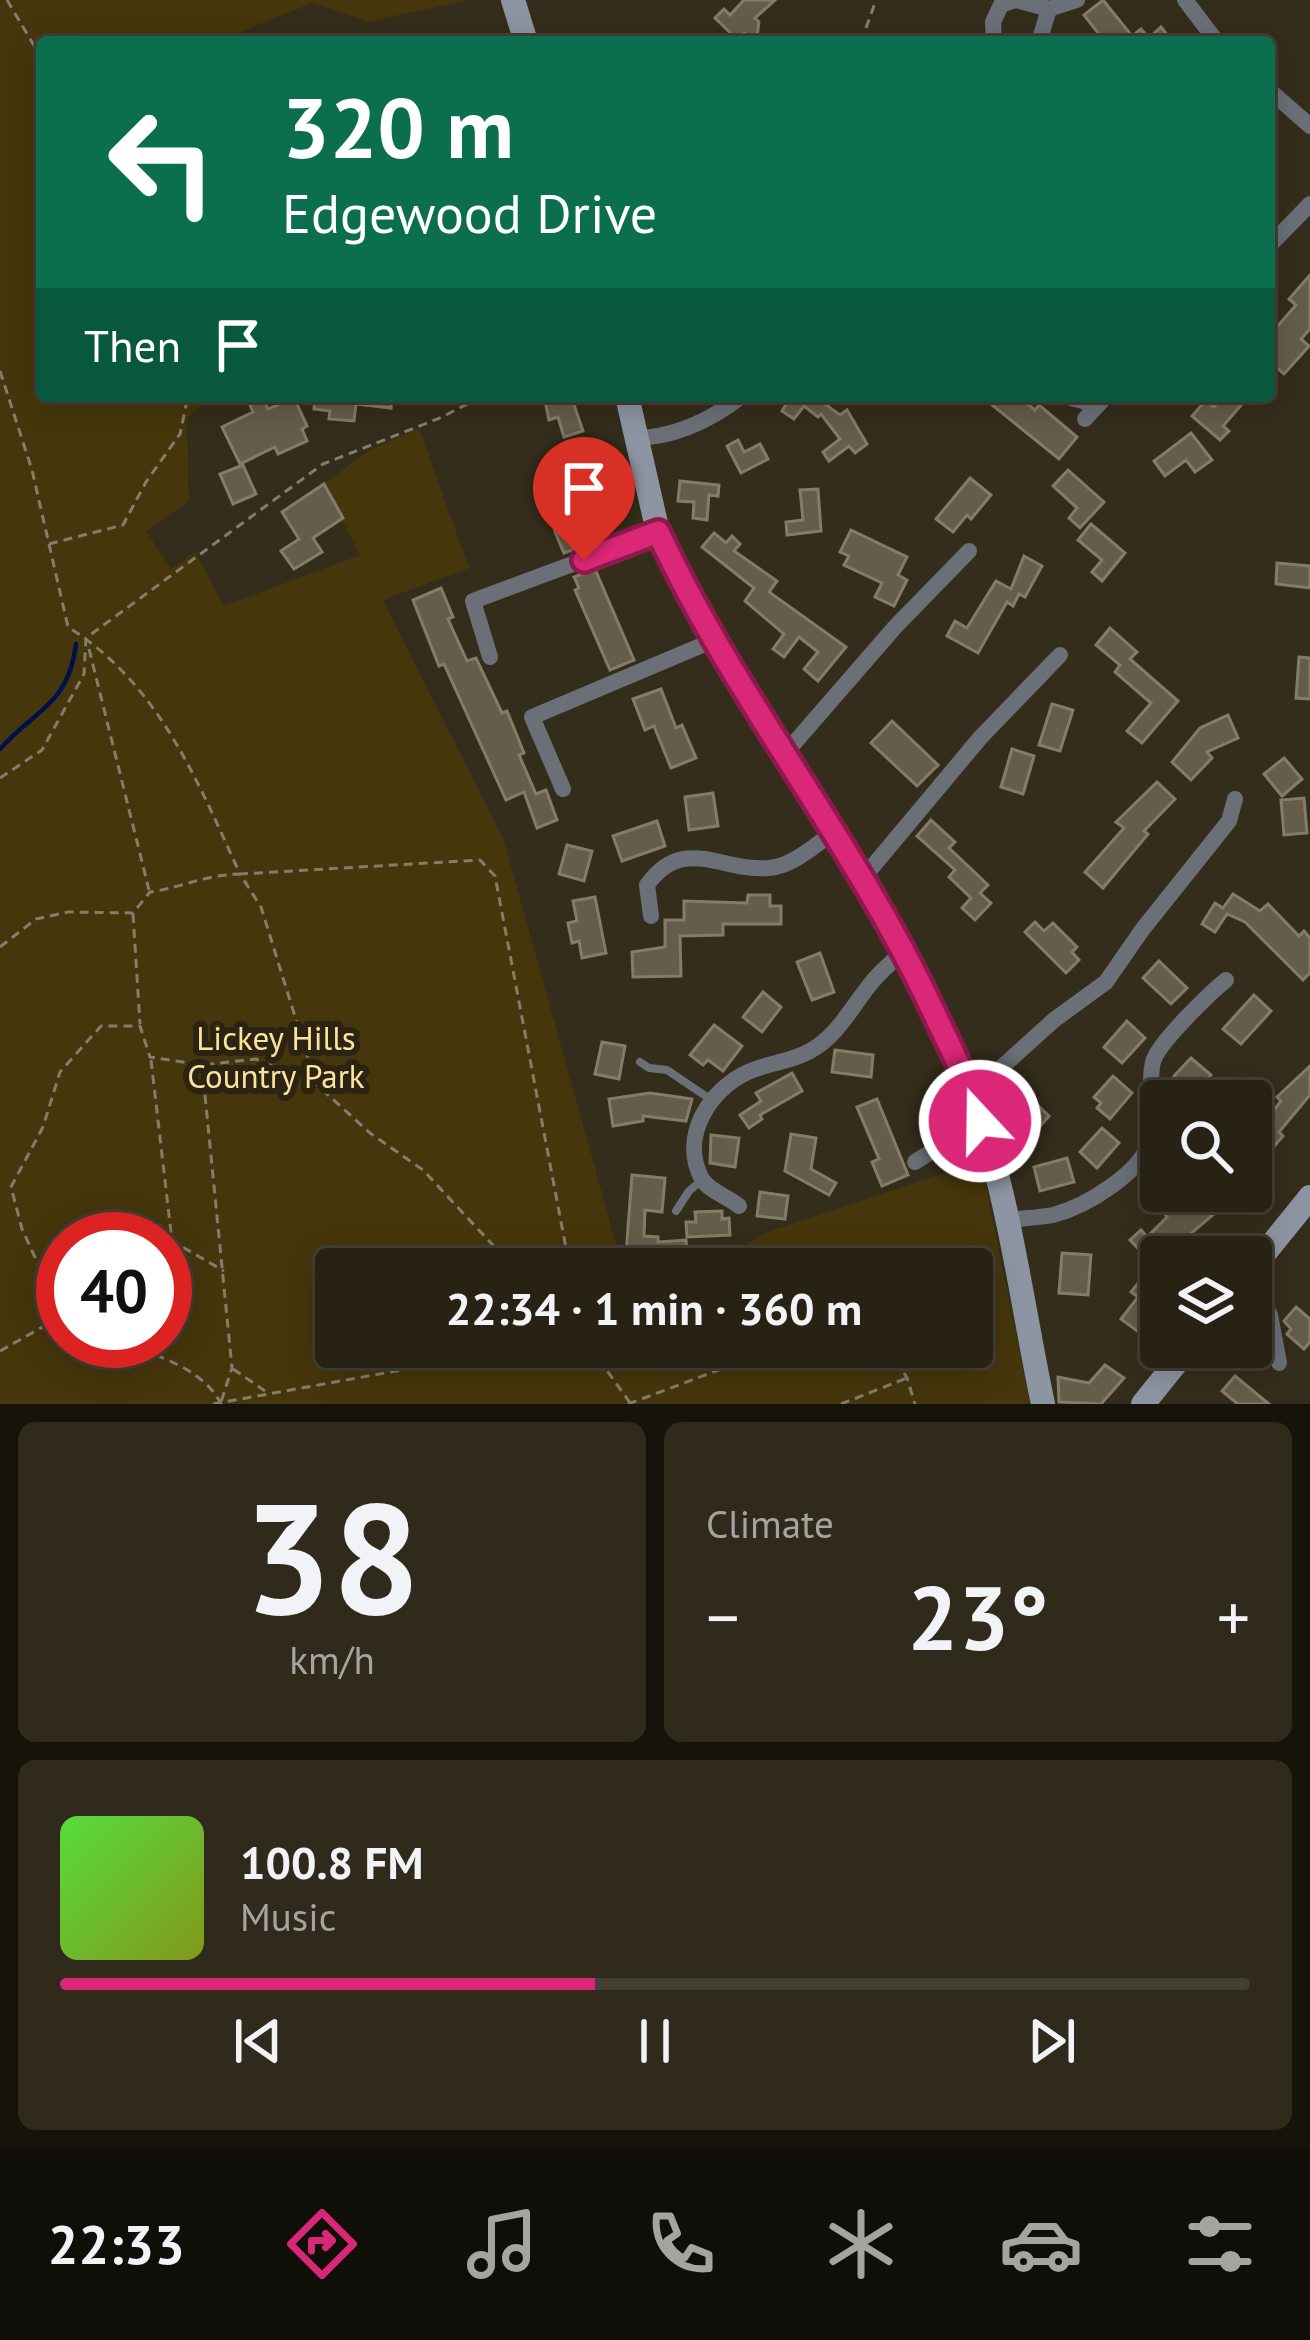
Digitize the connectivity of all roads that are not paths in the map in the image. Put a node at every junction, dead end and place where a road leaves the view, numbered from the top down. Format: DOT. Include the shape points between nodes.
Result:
graph roads {
  1 [pos="513,0"];
  2 [pos="1016,0"];
  3 [pos="1077,0"];
  4 [pos="1185,0"];
  5 [pos="1049,9"];
  6 [pos="524,36"];
  7 [pos="993,36"];
  8 [pos="1041,36"];
  9 [pos="1212,36"];
  10 [pos="1275,95"];
  11 [pos="1310,126"];
  12 [pos="1310,204"];
  13 [pos="1275,240"];
  14 [pos="628,402"];
  15 [pos="732,402"];
  16 [pos="1100,402"];
  17 [pos="1084,418"];
  18 [pos="633,438"];
  19 [pos="658,532"];
  20 [pos="969,551"];
  21 [pos="712,641"];
  22 [pos="1060,655"];
  23 [pos="490,657"];
  24 [pos="783,756"];
  25 [pos="562,789"];
  26 [pos="1235,799"];
  27 [pos="834,832"];
  28 [pos="863,878"];
  29 [pos="651,916"];
  30 [pos="905,950"];
  31 [pos="1226,980"];
  32 [pos="640,1062"];
  33 [pos="972,1094"];
  34 [pos="710,1099"];
  35 [pos="980,1121"];
  36 [pos="915,1162"];
  37 [pos="703,1180"];
  38 [pos="1310,1197"];
  39 [pos="739,1206"];
  40 [pos="676,1210"];
  41 [pos="1007,1220"];
  42 [pos="1272,1244"];
  43 [pos="1272,1336"];
  44 [pos="1173,1368"];
  45 [pos="1299,1373"];
  46 [pos="1043,1404"];
  47 [pos="1143,1404"];
  1 -- 6 [label="street"];
  2 -- 5 [label="street"];
  2 -- 7 [label="street" via="1000,5"];
  3 -- 5 [label="street"];
  4 -- 9 [label="street"];
  5 -- 8 [label="street"];
  10 -- 11 [label="street"];
  12 -- 13 [label="street"];
  14 -- 18 [label="street"];
  15 -- 18 [label="street" via="689,428"];
  16 -- 17 [label="street"];
  18 -- 19 [label="street"];
  19 -- 21 [label="street"];
  19 -- 23 [label="street" via="472,601"];
  20 -- 24 [label="street"];
  21 -- 24 [label="street"];
  21 -- 25 [label="street" via="532,717"];
  22 -- 28 [label="street"];
  24 -- 27 [label="street"];
  26 -- 33 [label="street" via="1229,821 1106,982"];
  27 -- 28 [label="street"];
  27 -- 29 [label="street" via="769,868 691,856 658,869 647,885"];
  28 -- 30 [label="street"];
  30 -- 33 [label="street"];
  30 -- 34 [label="street" via="808,1052 750,1070"];
  31 -- 41 [label="street" via="1153,1059 1152,1135 1131,1169 1084,1202"];
  32 -- 34 [label="lane"];
  33 -- 35 [label="street"];
  34 -- 37 [label="street" via="695,1150"];
  35 -- 36 [label="street"];
  35 -- 41 [label="street"];
  37 -- 39 [label="street"];
  37 -- 40 [label="lane"];
  38 -- 42 [label="street"];
  41 -- 46 [label="street"];
  43 -- 45 [label="street" via="1275,1367"];
  44 -- 47 [label="street"];
}
